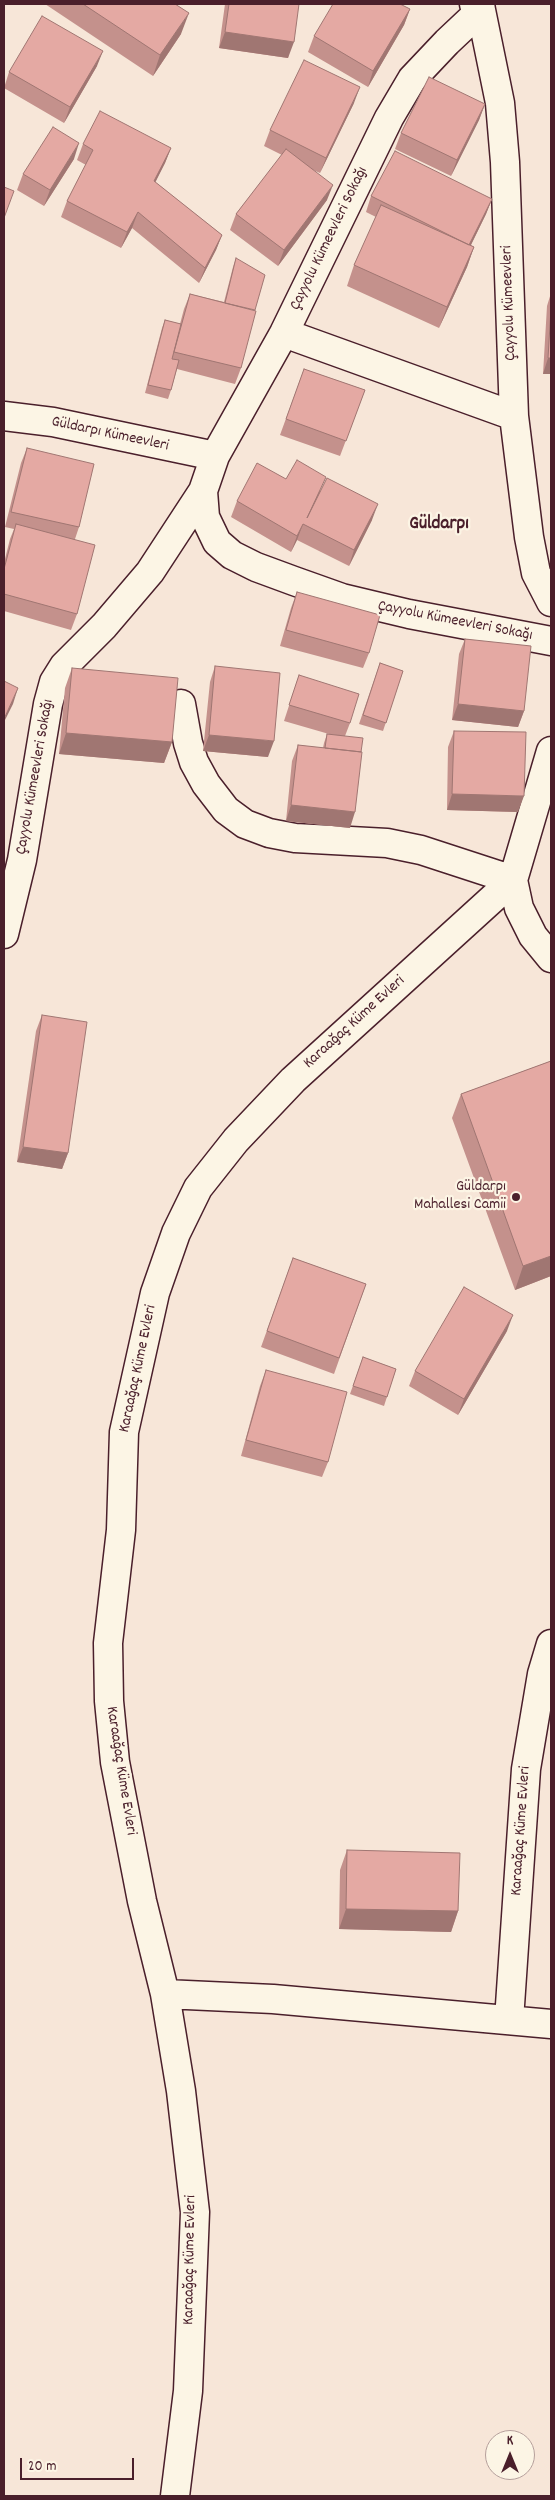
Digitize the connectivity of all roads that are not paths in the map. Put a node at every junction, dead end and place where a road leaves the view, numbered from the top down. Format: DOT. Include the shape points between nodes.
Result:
graph roads {
  1 [pos="478,6"];
  2 [pos="284,333"];
  3 [pos="4,416"];
  4 [pos="514,416"];
  5 [pos="215,456"];
  6 [pos="203,491"];
  7 [pos="551,602"];
  8 [pos="551,641"];
  9 [pos="181,704"];
  10 [pos="551,751"];
  11 [pos="513,880"];
  12 [pos="4,934"];
  13 [pos="551,958"];
  14 [pos="551,1644"];
  15 [pos="165,1994"];
  16 [pos="509,2020"];
  17 [pos="551,2024"];
  18 [pos="176,2496"];
  1 -- 2 [label="street, Çayyolu Kümeevleri Sokağı" via="412,79 389,118"];
  1 -- 4 [label="street, Çayyolu Kümeevleri" via="500,102"];
  2 -- 4 [label="street"];
  2 -- 5 [label="street, Çayyolu Kümeevleri Sokağı"];
  3 -- 5 [label="street, Güldarpı Kümeevleri" via="53,422"];
  4 -- 7 [label="street, Çayyolu Kümeevleri" via="536,573"];
  5 -- 6 [label="street, Çayyolu Kümeevleri Sokağı"];
  6 -- 8 [label="street, Çayyolu Kümeevleri Sokağı" via="205,516 217,542 232,555 256,567 342,598"];
  6 -- 12 [label="street, Çayyolu Kümeevleri Sokağı" via="150,572 104,626 64,666 54,682 22,860"];
  9 -- 11 [label="street" via="190,749 206,784 226,810 245,824 295,838 386,843 422,850"];
  10 -- 11 [label="street"];
  11 -- 13 [label="street" via="523,915"];
  11 -- 15 [label="street, Karaağaç Küme Evleri" via="293,1080 236,1140 198,1188 176,1233 155,1293 124,1432 121,1530 108,1643 109,1701 122,1799"];
  14 -- 16 [label="street, Karaağaç Küme Evleri" via="542,1674 526,1769"];
  15 -- 16 [label="street" via="273,1999"];
  15 -- 18 [label="street, Karaağaç Küme Evleri" via="181,2091 195,2212 188,2391"];
  16 -- 17 [label="street"];
}
